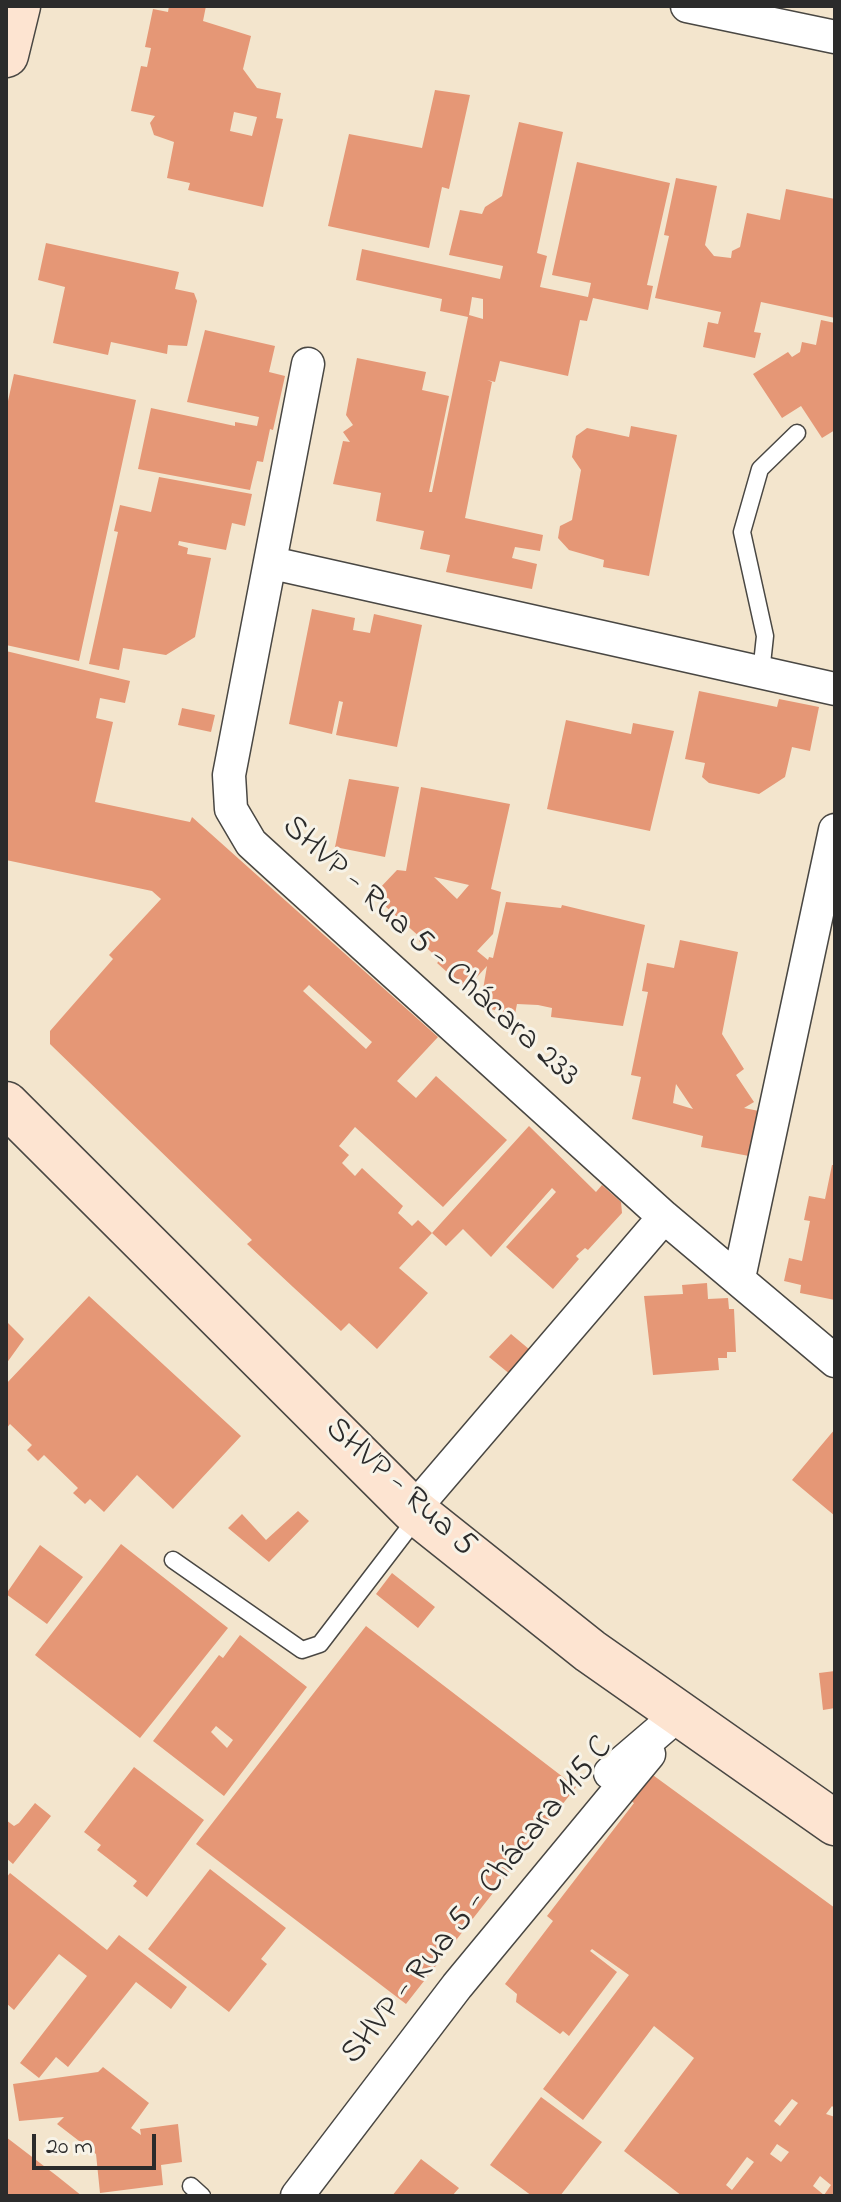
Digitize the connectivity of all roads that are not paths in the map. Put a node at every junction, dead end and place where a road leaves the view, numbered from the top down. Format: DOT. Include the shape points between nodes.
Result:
graph roads {
  1 [pos="18,6"];
  2 [pos="687,6"];
  3 [pos="835,37"];
  4 [pos="6,55"];
  5 [pos="308,364"];
  6 [pos="797,433"];
  7 [pos="272,563"];
  8 [pos="761,673"];
  9 [pos="835,689"];
  10 [pos="835,830"];
  11 [pos="6,1104"];
  12 [pos="664,1217"];
  13 [pos="739,1278"];
  14 [pos="835,1361"];
  15 [pos="416,1512"];
  16 [pos="173,1560"];
  17 [pos="679,1714"];
  18 [pos="835,1823"];
  19 [pos="297,2196"];
  1 -- 4 [label="street"];
  2 -- 3 [label="street"];
  5 -- 7 [label="street, SHVP - Rua 5 - Chácara 233"];
  6 -- 8 [label="lane" via="760,469 742,532 765,636"];
  7 -- 8 [label="street"];
  7 -- 12 [label="street, SHVP - Rua 5 - Chácara 233" via="229,775 231,809 251,843"];
  8 -- 9 [label="street"];
  10 -- 13 [label="street"];
  11 -- 15 [label="street, SHVP - Rua 5"];
  12 -- 13 [label="street, SHVP - Rua 5 - Chácara 233"];
  12 -- 15 [label="street"];
  13 -- 14 [label="street, SHVP - Rua 5 - Chácara 233"];
  15 -- 16 [label="lane" via="320,1644 302,1650"];
  15 -- 17 [label="street, SHVP - Rua 5" via="590,1651"];
  17 -- 18 [label="street, SHVP - Rua 5"];
  17 -- 19 [label="street, SHVP - Rua 5 - Chácara 115 C" via="610,1773 649,1754 457,1986"];
}
